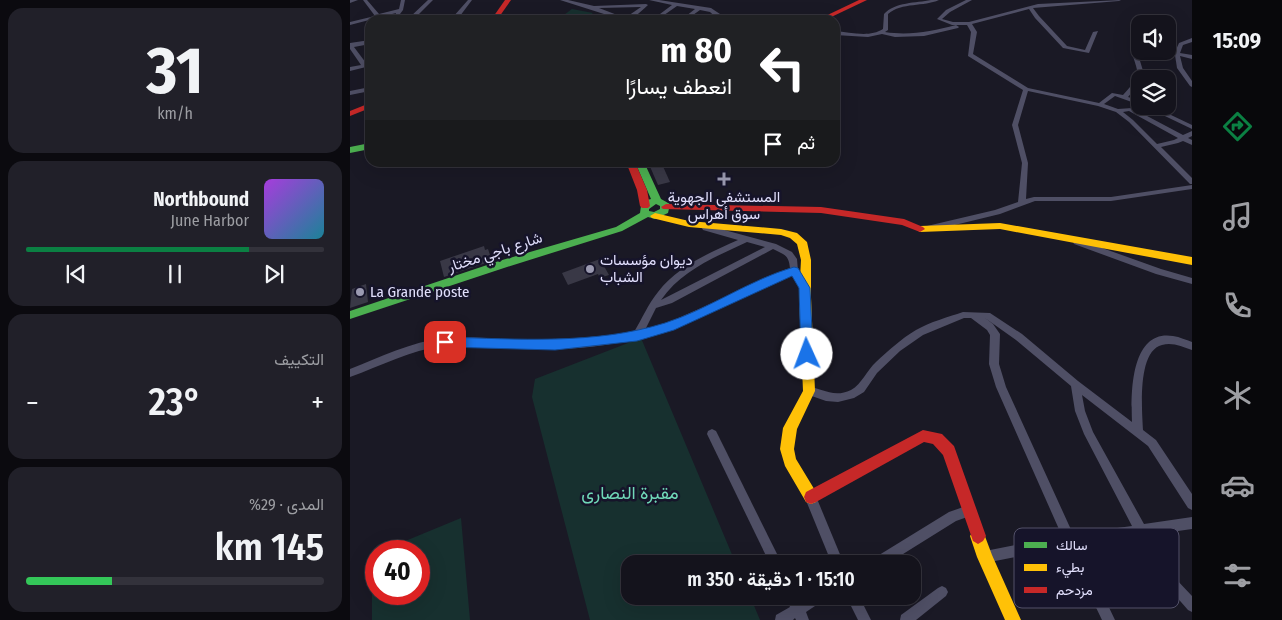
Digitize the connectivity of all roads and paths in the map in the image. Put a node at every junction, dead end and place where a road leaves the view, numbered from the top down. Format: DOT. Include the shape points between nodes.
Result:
graph roads {
  1 [pos="356,0"];
  2 [pos="365,0"];
  3 [pos="403,0"];
  4 [pos="431,0"];
  5 [pos="470,0"];
  6 [pos="508,0"];
  7 [pos="562,0"];
  8 [pos="651,0"];
  9 [pos="666,0"];
  10 [pos="697,0"];
  11 [pos="864,0"];
  12 [pos="937,0"];
  13 [pos="970,0"];
  14 [pos="1119,0"];
  15 [pos="576,1"];
  16 [pos="350,2"];
  17 [pos="646,5"];
  18 [pos="675,5"];
  19 [pos="690,5"];
  20 [pos="592,7"];
  21 [pos="1030,7"];
  22 [pos="698,9"];
  23 [pos="401,10"];
  24 [pos="714,12"];
  25 [pos="609,13"];
  26 [pos="377,15"];
  27 [pos="382,15"];
  28 [pos="398,15"];
  29 [pos="416,15"];
  30 [pos="458,15"];
  31 [pos="498,15"];
  32 [pos="606,15"];
  33 [pos="614,15"];
  34 [pos="633,15"];
  35 [pos="661,15"];
  36 [pos="690,15"];
  37 [pos="717,15"];
  38 [pos="831,15"];
  39 [pos="365,20"];
  40 [pos="350,24"];
  41 [pos="970,25"];
  42 [pos="1096,32"];
  43 [pos="840,33"];
  44 [pos="882,33"];
  45 [pos="1192,40"];
  46 [pos="365,43"];
  47 [pos="350,46"];
  48 [pos="1177,54"];
  49 [pos="1192,57"];
  50 [pos="1137,60"];
  51 [pos="365,63"];
  52 [pos="365,65"];
  53 [pos="350,69"];
  54 [pos="1192,85"];
  55 [pos="1026,89"];
  56 [pos="365,90"];
  57 [pos="350,93"];
  58 [pos="1124,97"];
  59 [pos="1131,100"];
  60 [pos="1100,105"];
  61 [pos="365,107"];
  62 [pos="1131,110"];
  63 [pos="1118,111"];
  64 [pos="350,114"];
  65 [pos="1142,115"];
  66 [pos="1166,115"];
  67 [pos="1192,127"];
  68 [pos="1192,133"];
  69 [pos="1184,139"];
  70 [pos="365,143"];
  71 [pos="1192,143"];
  72 [pos="350,145"];
  73 [pos="1156,146"];
  74 [pos="365,147"];
  75 [pos="350,150"];
  76 [pos="632,167"];
  77 [pos="642,167"];
  78 [pos="1192,182"];
  79 [pos="1192,187"];
  80 [pos="1022,203"];
  81 [pos="661,204"];
  82 [pos="649,212"];
  83 [pos="689,224"];
  84 [pos="922,230"];
  85 [pos="1062,237"];
  86 [pos="746,238"];
  87 [pos="773,246"];
  88 [pos="1192,261"];
  89 [pos="794,271"];
  90 [pos="1192,281"];
  91 [pos="805,297"];
  92 [pos="653,306"];
  93 [pos="972,314"];
  94 [pos="350,315"];
  95 [pos="637,336"];
  96 [pos="1192,346"];
  97 [pos="350,373"];
  98 [pos="1075,384"];
  99 [pos="809,391"];
  100 [pos="1138,432"];
  101 [pos="712,434"];
  102 [pos="811,498"];
  103 [pos="1192,504"];
  104 [pos="969,511"];
  105 [pos="1192,523"];
  106 [pos="1065,528"];
  107 [pos="1140,528"];
  108 [pos="1156,528"];
  109 [pos="1014,551"];
  110 [pos="772,555"];
  111 [pos="834,555"];
  112 [pos="890,555"];
  113 [pos="985,557"];
  114 [pos="942,592"];
  115 [pos="1179,592"];
  116 [pos="811,605"];
  117 [pos="857,605"];
  118 [pos="1192,606"];
  119 [pos="1103,608"];
  120 [pos="801,615"];
  121 [pos="781,620"];
  122 [pos="865,620"];
  123 [pos="906,620"];
  124 [pos="1013,620"];
  125 [pos="1109,620"];
  1 -- 16 [label="street"];
  2 -- 26 [label="street"];
  3 -- 23 [label="street"];
  4 -- 29 [label="street"];
  5 -- 30 [label="street"];
  6 -- 31 [label="street"];
  7 -- 15 [label="street"];
  8 -- 17 [label="street"];
  8 -- 18 [label="street"];
  9 -- 19 [label="street"];
  10 -- 19 [label="street"];
  11 -- 38 [label="street"];
  12 -- 44 [label="street" via="886,12 886,28"];
  13 -- 41 [label="street" via="939,18"];
  14 -- 21 [label="street"];
  15 -- 20 [label="street"];
  17 -- 20 [label="street"];
  17 -- 34 [label="street"];
  18 -- 22 [label="street"];
  18 -- 35 [label="street"];
  19 -- 24 [label="street"];
  20 -- 25 [label="street"];
  21 -- 41 [label="street"];
  21 -- 42 [label="street" via="1067,48 1087,52"];
  22 -- 24 [label="street"];
  22 -- 36 [label="street"];
  23 -- 27 [label="street"];
  23 -- 28 [label="street"];
  24 -- 37 [label="street"];
  25 -- 32 [label="street"];
  25 -- 33 [label="street"];
  39 -- 40 [label="street"];
  41 -- 44 [label="street" via="915,34"];
  41 -- 55 [label="street" via="974,32 970,56"];
  43 -- 44 [label="street"];
  45 -- 48 [label="street" via="1181,44"];
  46 -- 47 [label="street"];
  47 -- 51 [label="street"];
  48 -- 49 [label="street"];
  48 -- 54 [label="street" via="1180,68"];
  50 -- 58 [label="street" via="1140,78"];
  52 -- 53 [label="street"];
  55 -- 60 [label="street"];
  55 -- 80 [label="street" via="1015,126 1025,162"];
  56 -- 57 [label="street"];
  58 -- 59 [label="street"];
  58 -- 60 [label="street" via="1113,94"];
  60 -- 63 [label="street"];
  61 -- 64 [label="street"];
  62 -- 63 [label="street"];
  63 -- 73 [label="street"];
  65 -- 69 [label="street"];
  66 -- 67 [label="street"];
  68 -- 69 [label="street"];
  69 -- 71 [label="street"];
  69 -- 73 [label="street"];
  70 -- 72 [label="street"];
  73 -- 78 [label="street"];
  74 -- 75 [label="street"];
  76 -- 82 [label="street"];
  77 -- 81 [label="street"];
  79 -- 80 [label="street" via="1111,200 1034,199"];
  80 -- 84 [label="street"];
  81 -- 82 [label="street, شارع باجي مختار" via="662,213"];
  81 -- 84 [label="street" via="813,210 904,222"];
  82 -- 83 [label="street"];
  82 -- 94 [label="street, شارع باجي مختار" via="619,229"];
  83 -- 86 [label="street"];
  83 -- 91 [label="street" via="760,229 798,238 806,260"];
  84 -- 85 [label="street" via="1000,226"];
  85 -- 88 [label="street"];
  85 -- 90 [label="street"];
  86 -- 87 [label="street"];
  86 -- 92 [label="street" via="676,278"];
  87 -- 89 [label="street" via="793,258"];
  87 -- 92 [label="street" via="670,301"];
  89 -- 91 [label="street" via="804,288"];
  89 -- 95 [label="street" via="670,326"];
  91 -- 99 [label="street"];
  92 -- 95 [label="street"];
  93 -- 98 [label="street" via="995,319"];
  93 -- 99 [label="street" via="953,318 912,337 882,362 861,389 850,395 826,398"];
  93 -- 106 [label="street" via="995,334 994,364 1001,387"];
  95 -- 97 [label="street" via="555,345 460,341 431,344"];
  96 -- 100 [label="street" via="1178,340 1160,339 1149,346 1144,354 1137,391"];
  98 -- 100 [label="street"];
  98 -- 107 [label="street" via="1089,434"];
  99 -- 102 [label="street" via="790,428 787,449"];
  100 -- 103 [label="street" via="1156,448"];
  101 -- 110 [label="street"];
  102 -- 104 [label="street" via="930,435 938,438 949,451"];
  102 -- 111 [label="street"];
  104 -- 112 [label="street" via="953,516"];
  104 -- 113 [label="street"];
  105 -- 108 [label="street"];
  109 -- 113 [label="street"];
  113 -- 124 [label="street"];
  114 -- 123 [label="street"];
  115 -- 118 [label="street"];
  116 -- 120 [label="street"];
  117 -- 122 [label="street"];
  119 -- 125 [label="street"];
  120 -- 121 [label="street"];
}
